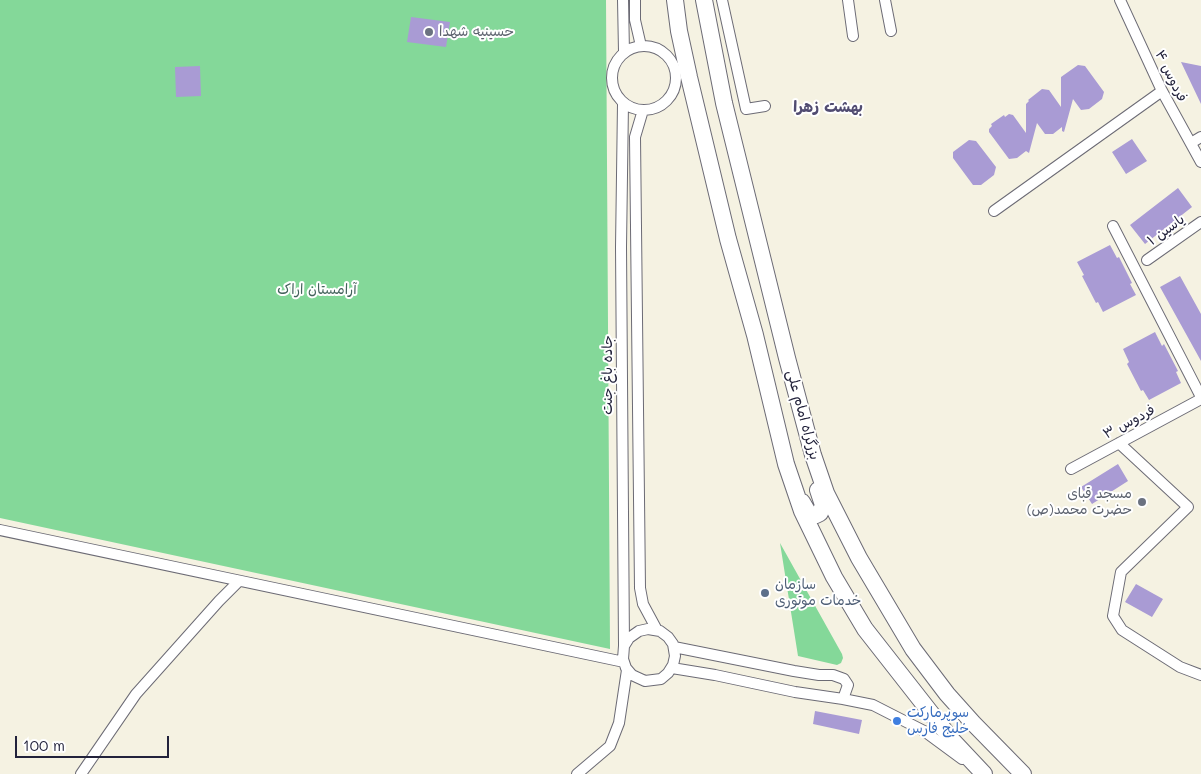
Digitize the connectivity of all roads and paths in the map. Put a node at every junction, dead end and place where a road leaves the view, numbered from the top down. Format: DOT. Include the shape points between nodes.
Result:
graph roads {
  1 [pos="622,0"];
  2 [pos="635,0"];
  3 [pos="675,0"];
  4 [pos="704,0"];
  5 [pos="722,0"];
  6 [pos="848,0"];
  7 [pos="885,0"];
  8 [pos="1120,0"];
  9 [pos="891,32"];
  10 [pos="853,36"];
  11 [pos="642,46"];
  12 [pos="624,52"];
  13 [pos="1162,91"];
  14 [pos="624,103"];
  15 [pos="765,106"];
  16 [pos="644,110"];
  17 [pos="1201,137"];
  18 [pos="1191,143"];
  19 [pos="1201,162"];
  20 [pos="994,211"];
  21 [pos="1201,222"];
  22 [pos="1113,226"];
  23 [pos="1147,260"];
  24 [pos="1201,398"];
  25 [pos="622,408"];
  26 [pos="637,408"];
  27 [pos="1119,443"];
  28 [pos="813,455"];
  29 [pos="786,464"];
  30 [pos="1071,469"];
  31 [pos="0,530"];
  32 [pos="239,581"];
  33 [pos="657,630"];
  34 [pos="624,646"];
  35 [pos="674,647"];
  36 [pos="626,666"];
  37 [pos="672,668"];
  38 [pos="1201,675"];
  39 [pos="843,699"];
  40 [pos="80,774"];
  41 [pos="577,774"];
  42 [pos="983,774"];
  43 [pos="1022,774"];
  1 -- 12 [label="street"];
  2 -- 11 [label="street" via="635,20"];
  3 -- 29 [label="highway, بزرگراه امام علی" via="693,94"];
  4 -- 28 [label="highway, بزرگراه امام علی" via="724,103"];
  5 -- 15 [label="street" via="746,109"];
  6 -- 10 [label="street"];
  7 -- 9 [label="street"];
  8 -- 13 [label="street, فردوس ۴"];
  11 -- 12 [label="street"];
  11 -- 16 [label="street" via="654,47 664,53 672,62 676,77 673,92 666,102"];
  12 -- 14 [label="street" via="615,64 612,76 614,91"];
  13 -- 18 [label="street, فردوس ۴"];
  13 -- 20 [label="street"];
  14 -- 16 [label="street"];
  14 -- 25 [label="street, جاده باغ جنت"];
  16 -- 26 [label="street, جاده باغ جنت" via="635,137"];
  17 -- 18 [label="street"];
  18 -- 19 [label="street, فردوس ۴"];
  21 -- 23 [label="street, یاسین ۱"];
  22 -- 24 [label="street"];
  24 -- 27 [label="street, فردوس ۳"];
  25 -- 26 [label="street"];
  25 -- 34 [label="street, جاده باغ جنت"];
  26 -- 33 [label="street, جاده باغ جنت" via="640,588 643,604"];
  27 -- 30 [label="street, فردوس ۳"];
  27 -- 38 [label="street" via="1188,507 1121,572 1113,616 1122,630 1180,667"];
  28 -- 29 [label="highway" via="823,504 816,515 810,515 806,510"];
  28 -- 43 [label="highway, بزرگراه امام علی" via="826,493 847,537 913,649 946,694"];
  29 -- 42 [label="highway, بزرگراه امام علی" via="811,532 850,605 937,722"];
  31 -- 32 [label="street"];
  32 -- 36 [label="street"];
  32 -- 40 [label="street" via="136,694"];
  33 -- 34 [label="street" via="639,631"];
  33 -- 35 [label="street" via="668,637"];
  34 -- 36 [label="street"];
  35 -- 37 [label="street"];
  35 -- 39 [label="street" via="794,671 833,675 848,684"];
  36 -- 37 [label="street" via="639,680 652,681 663,677"];
  36 -- 41 [label="street" via="619,723 610,746"];
  37 -- 39 [label="street"];
  39 -- 42 [label="street" via="872,706 924,731"];
}
